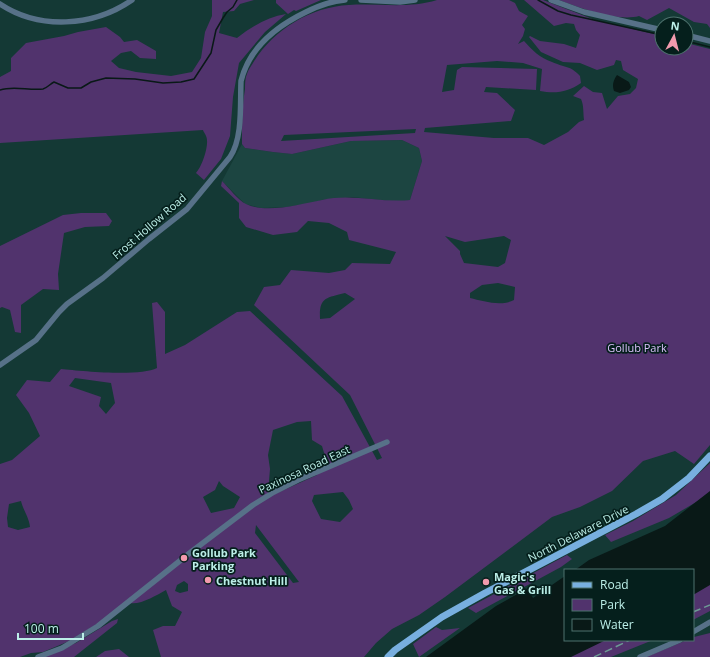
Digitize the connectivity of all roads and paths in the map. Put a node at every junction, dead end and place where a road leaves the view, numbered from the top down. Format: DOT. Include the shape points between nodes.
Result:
graph roads {
  1 [pos="132,0"];
  2 [pos="345,0"];
  3 [pos="361,0"];
  4 [pos="414,0"];
  5 [pos="551,0"];
  6 [pos="0,4"];
  7 [pos="654,28"];
  8 [pos="694,37"];
  9 [pos="710,41"];
  10 [pos="0,365"];
  11 [pos="387,442"];
  12 [pos="710,456"];
  13 [pos="710,622"];
  14 [pos="694,631"];
  15 [pos="678,641"];
  16 [pos="38,657"];
  17 [pos="388,657"];
  18 [pos="640,657"];
  1 -- 6 [label="street" via="111,12 77,21 58,22 25,17"];
  2 -- 10 [label="street, Frost Hollow Road" via="295,17 269,36 254,54 241,81 239,132 230,157 187,209 103,278 66,304 36,340"];
  3 -- 4 [label="street"];
  5 -- 7 [label="street" via="584,12"];
  8 -- 9 [label="street"];
  11 -- 16 [label="street, Paxinosa Road East" via="274,492 207,540 98,626 62,648"];
  12 -- 17 [label="main road, North Delaware Drive" via="689,478 662,499 442,617"];
  13 -- 14 [label="street"];
  15 -- 18 [label="street"];
}
